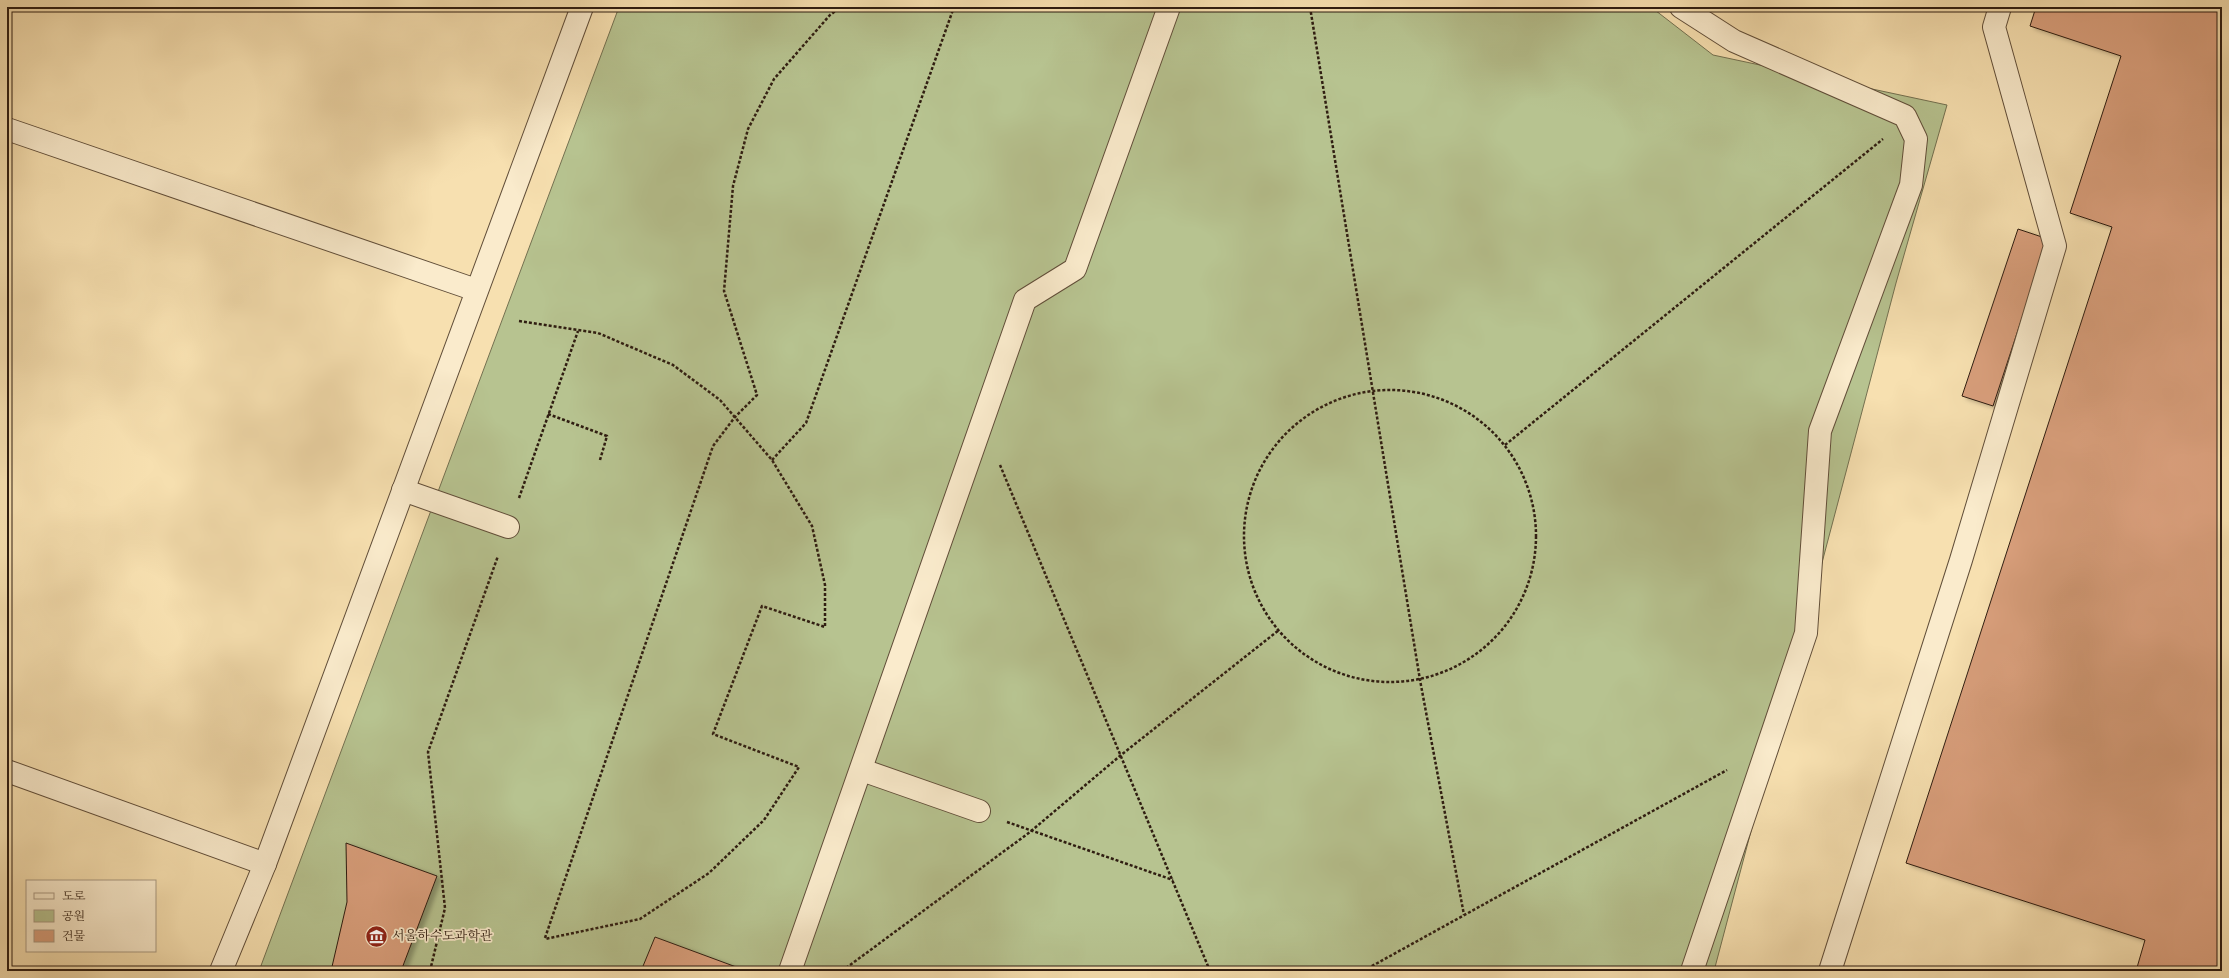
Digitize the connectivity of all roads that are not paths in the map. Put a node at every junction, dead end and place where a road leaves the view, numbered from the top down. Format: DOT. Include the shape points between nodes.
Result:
graph roads {
  1 [pos="582,7"];
  2 [pos="1169,7"];
  3 [pos="1681,7"];
  4 [pos="2000,7"];
  5 [pos="7,129"];
  6 [pos="476,290"];
  7 [pos="403,490"];
  8 [pos="508,527"];
  9 [pos="7,770"];
  10 [pos="862,770"];
  11 [pos="978,811"];
  12 [pos="265,864"];
  13 [pos="221,971"];
  14 [pos="790,971"];
  15 [pos="1692,971"];
  16 [pos="1830,971"];
  1 -- 6 [label="lane"];
  2 -- 10 [label="lane" via="1075,269 1025,300"];
  3 -- 15 [label="lane" via="1734,41 1905,116 1916,139 1911,185 1820,431 1806,633"];
  4 -- 16 [label="lane" via="1994,27 2055,246 1961,560"];
  5 -- 6 [label="lane"];
  6 -- 7 [label="lane"];
  7 -- 8 [label="lane"];
  7 -- 12 [label="lane"];
  9 -- 12 [label="lane"];
  10 -- 11 [label="lane"];
  10 -- 14 [label="lane"];
  12 -- 13 [label="lane"];
}
